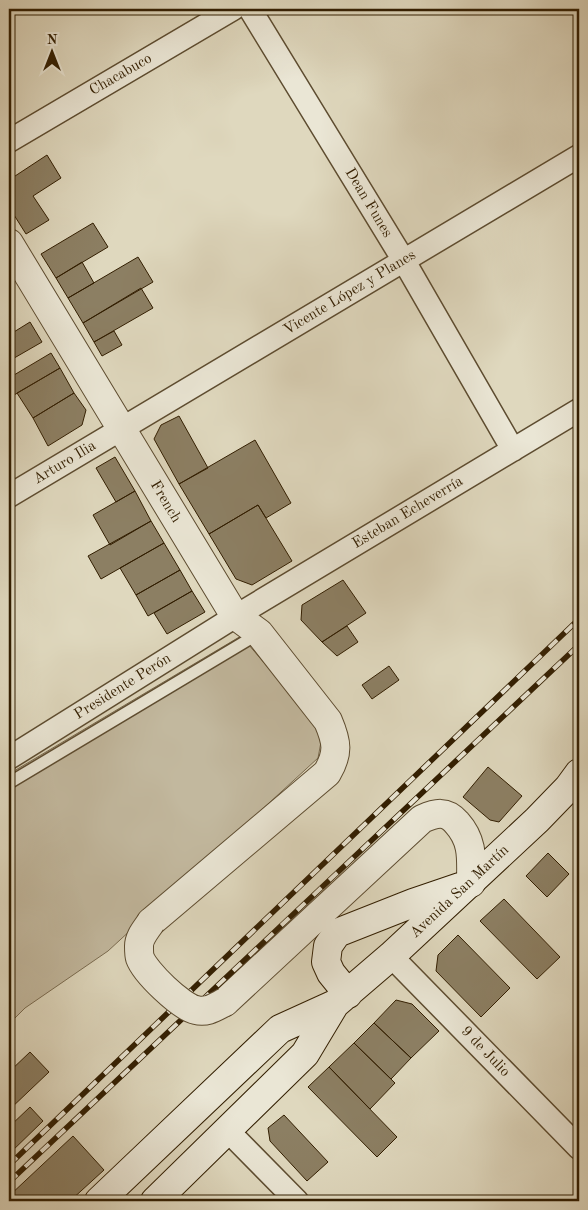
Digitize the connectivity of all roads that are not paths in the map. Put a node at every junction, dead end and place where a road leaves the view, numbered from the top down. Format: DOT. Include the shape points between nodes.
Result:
graph roads {
  1 [pos="233,9"];
  2 [pos="250,9"];
  3 [pos="9,141"];
  4 [pos="579,156"];
  5 [pos="9,243"];
  6 [pos="404,261"];
  7 [pos="579,410"];
  8 [pos="120,429"];
  9 [pos="513,450"];
  10 [pos="9,496"];
  11 [pos="236,616"];
  12 [pos="259,633"];
  13 [pos="9,758"];
  14 [pos="9,783"];
  15 [pos="575,787"];
  16 [pos="470,883"];
  17 [pos="391,956"];
  18 [pos="341,999"];
  19 [pos="228,1131"];
  20 [pos="579,1148"];
  21 [pos="99,1201"];
  22 [pos="155,1201"];
  23 [pos="297,1201"];
  1 -- 3 [label="street, Chacabuco"];
  2 -- 6 [label="street, Dean Funes"];
  4 -- 6 [label="street, Vicente López y Planes"];
  5 -- 8 [label="street, French"];
  6 -- 8 [label="street, Vicente López y Planes"];
  6 -- 9 [label="street, Dean Funes"];
  7 -- 9 [label="street, Esteban Echeverría"];
  8 -- 10 [label="street, Arturo Ilia"];
  8 -- 11 [label="street, French"];
  9 -- 11 [label="street, Esteban Echeverría"];
  11 -- 12 [label="street, French"];
  11 -- 13 [label="street, Presidente Perón"];
  12 -- 14 [label="lane"];
  12 -- 16 [label="street, French, bridge" via="328,722 336,746 334,762 327,773 151,922 139,945 140,957 147,970 183,1006 197,1011 210,1010 225,1002 422,819 434,814 444,813 453,818 465,832 470,852"];
  15 -- 16 [label="street, Avenida San Martín"];
  16 -- 17 [label="street, Avenida San Martín"];
  16 -- 18 [label="street" via="337,933 328,946 326,962"];
  17 -- 18 [label="street, Avenida San Martín"];
  17 -- 20 [label="street, 9 de Julio"];
  18 -- 19 [label="street, Avenida San Martín" via="305,1054"];
  18 -- 21 [label="street, Avenida San Martín" via="280,1028"];
  19 -- 22 [label="street, Avenida San Martín"];
  19 -- 23 [label="street"];
}
